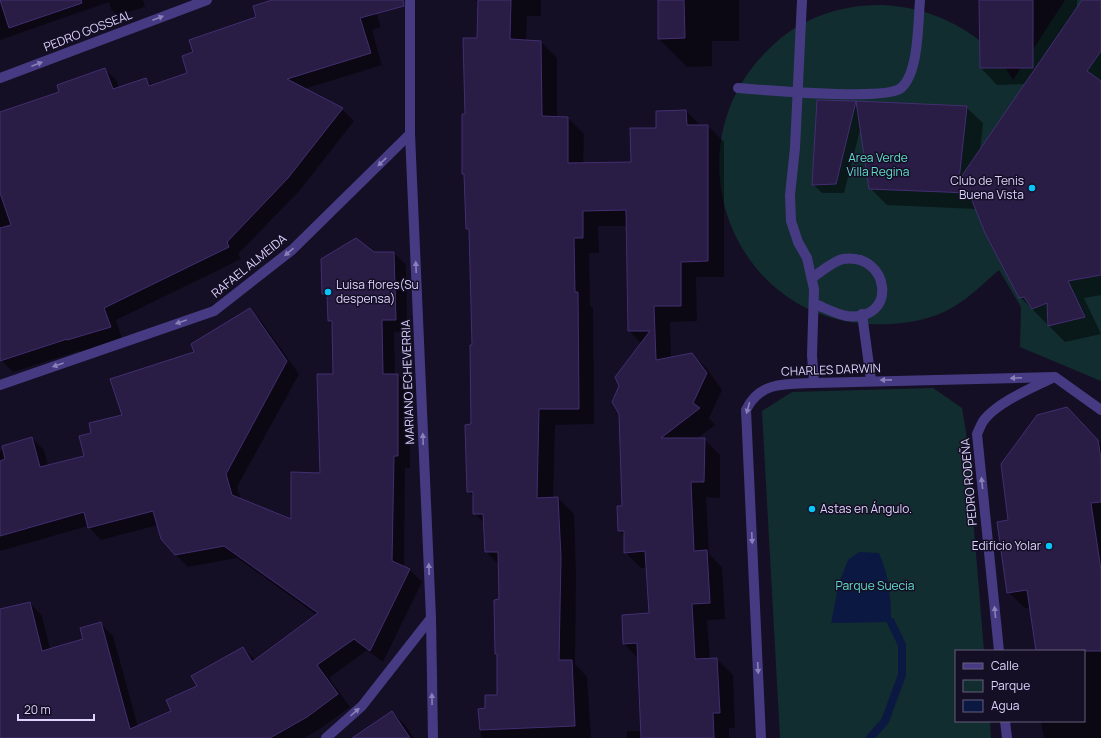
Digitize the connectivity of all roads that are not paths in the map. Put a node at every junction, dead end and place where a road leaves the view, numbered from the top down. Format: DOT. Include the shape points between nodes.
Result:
graph roads {
  1 [pos="207,0"];
  2 [pos="410,0"];
  3 [pos="802,0"];
  4 [pos="920,0"];
  5 [pos="0,78"];
  6 [pos="738,88"];
  7 [pos="797,92"];
  8 [pos="410,134"];
  9 [pos="812,278"];
  10 [pos="815,304"];
  11 [pos="862,314"];
  12 [pos="1055,377"];
  13 [pos="871,380"];
  14 [pos="814,383"];
  15 [pos="0,385"];
  16 [pos="1101,410"];
  17 [pos="431,618"];
  18 [pos="998,650"];
  19 [pos="1006,722"];
  20 [pos="326,738"];
  21 [pos="433,738"];
  22 [pos="760,738"];
  23 [pos="1007,738"];
  5 -- 1 [label="street, PEDRO GOSSEAL, one-way"];
  2 -- 8 [label="street, MARIANO ECHEVERRIA"];
  3 -- 7 [label="street"];
  4 -- 7 [label="street" via="914,65 902,87 880,94"];
  6 -- 7 [label="street"];
  7 -- 9 [label="street" via="790,221 807,258"];
  8 -- 15 [label="street, RAFAEL ALMEIDA, one-way" via="292,250 214,311"];
  17 -- 8 [label="street, MARIANO ECHEVERRIA, one-way"];
  9 -- 10 [label="street"];
  9 -- 11 [label="street" via="842,259 855,259 869,265 879,277 884,290 873,310"];
  10 -- 11 [label="street" via="847,316"];
  10 -- 14 [label="street" via="812,355"];
  11 -- 13 [label="street"];
  12 -- 13 [label="street, CHARLES DARWIN, one-way"];
  12 -- 16 [label="street"];
  18 -- 12 [label="street, PEDRO RODEÑA, one-way" via="977,434 984,420 998,408 1021,393"];
  13 -- 14 [label="street, CHARLES DARWIN"];
  14 -- 22 [label="street, CHARLES DARWIN, one-way" via="776,385 758,394 746,410"];
  20 -- 17 [label="street, one-way" via="362,706"];
  21 -- 17 [label="street, MARIANO ECHEVERRIA, one-way"];
  19 -- 23 [label="street"];
}
